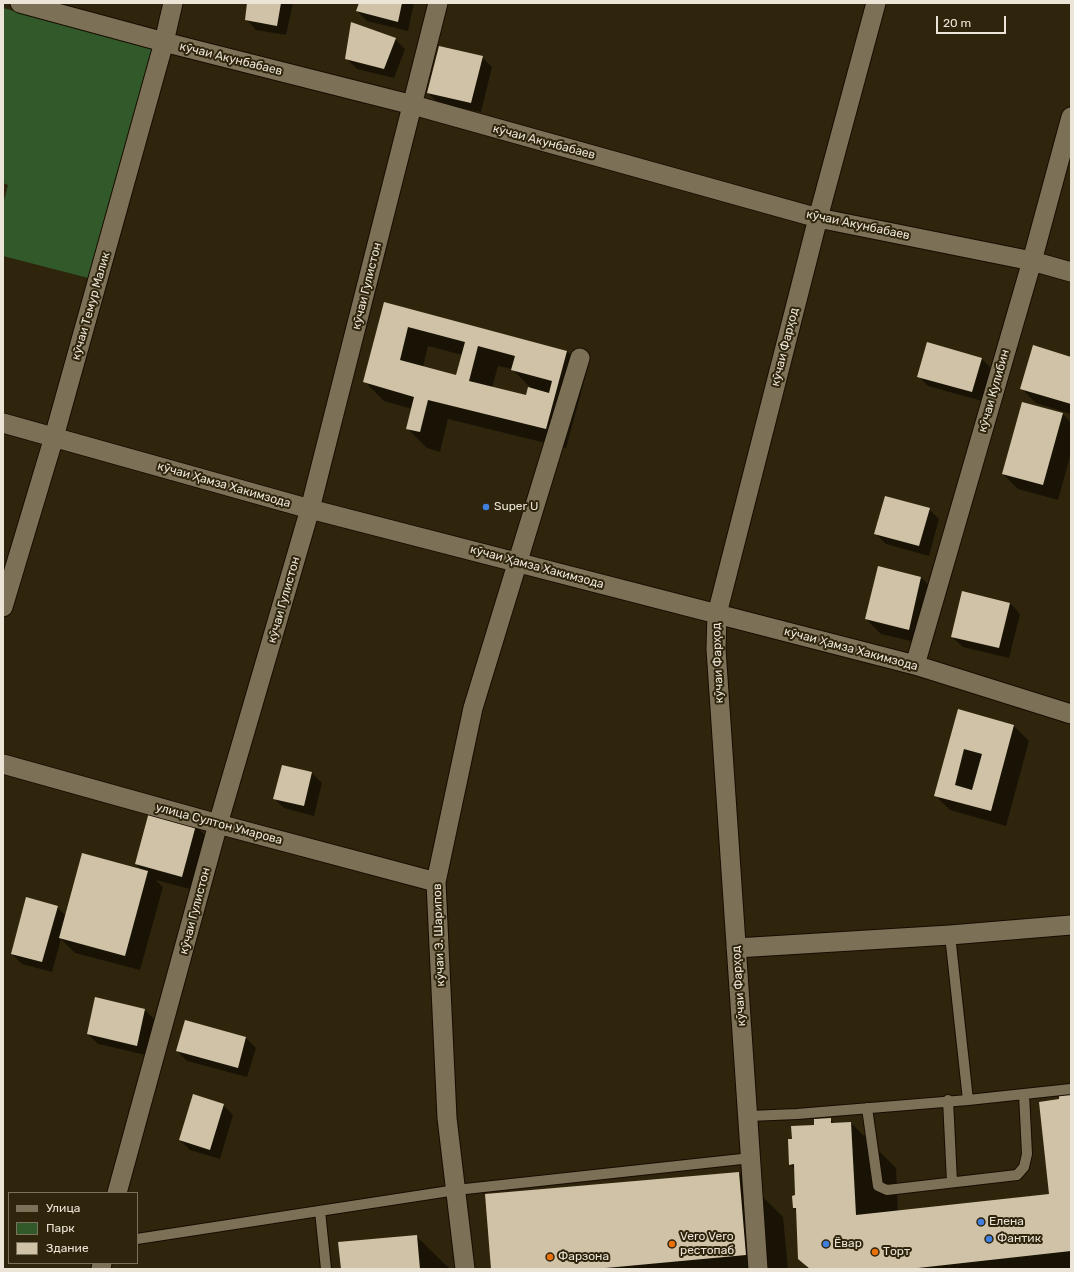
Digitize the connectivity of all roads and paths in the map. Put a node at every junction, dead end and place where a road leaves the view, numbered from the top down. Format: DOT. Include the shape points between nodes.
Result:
graph roads {
  1 [pos="20,3"];
  2 [pos="173,3"];
  3 [pos="438,3"];
  4 [pos="876,3"];
  5 [pos="164,42"];
  6 [pos="413,106"];
  7 [pos="1071,117"];
  8 [pos="818,218"];
  9 [pos="1032,261"];
  10 [pos="1071,272"];
  11 [pos="580,358"];
  12 [pos="3,423"];
  13 [pos="54,437"];
  14 [pos="310,509"];
  15 [pos="517,561"];
  16 [pos="3,607"];
  17 [pos="717,614"];
  18 [pos="915,665"];
  19 [pos="1071,714"];
  20 [pos="3,764"];
  21 [pos="218,824"];
  22 [pos="436,882"];
  23 [pos="1071,925"];
  24 [pos="950,935"];
  25 [pos="736,948"];
  26 [pos="1071,1089"];
  27 [pos="1024,1094"];
  28 [pos="948,1100"];
  29 [pos="968,1100"];
  30 [pos="867,1108"];
  31 [pos="749,1116"];
  32 [pos="751,1158"];
  33 [pos="952,1182"];
  34 [pos="456,1190"];
  35 [pos="117,1192"];
  36 [pos="320,1211"];
  37 [pos="138,1240"];
  38 [pos="326,1269"];
  39 [pos="465,1269"];
  40 [pos="758,1269"];
  1 -- 5 [label="street, кӯчаи Акунбабаев"];
  2 -- 5 [label="street, кӯчаи Темур Малик"];
  3 -- 6 [label="street, кӯчаи Гулистон"];
  4 -- 8 [label="street, кӯчаи Фарҳод"];
  5 -- 6 [label="street, кӯчаи Акунбабаев"];
  5 -- 13 [label="street, кӯчаи Темур Малик"];
  6 -- 8 [label="street, кӯчаи Акунбабаев"];
  6 -- 14 [label="street, кӯчаи Гулистон"];
  7 -- 9 [label="street, кӯчаи Кулибин"];
  8 -- 9 [label="street, кӯчаи Акунбабаев"];
  8 -- 17 [label="street, кӯчаи Фарҳод"];
  9 -- 10 [label="street, кӯчаи Акунбабаев"];
  9 -- 18 [label="street, кӯчаи Кулибин"];
  11 -- 15 [label="street, кӯчаи Э. Шарипов"];
  12 -- 13 [label="street, кӯчаи Ҳамза Хакимзода"];
  13 -- 14 [label="street, кӯчаи Ҳамза Хакимзода"];
  13 -- 16 [label="street, кӯчаи Темур Малик"];
  14 -- 15 [label="street, кӯчаи Ҳамза Хакимзода"];
  14 -- 21 [label="street, кӯчаи Гулистон"];
  15 -- 17 [label="street, кӯчаи Ҳамза Хакимзода"];
  15 -- 22 [label="street, кӯчаи Э. Шарипов" via="474,708"];
  17 -- 18 [label="street, кӯчаи Ҳамза Хакимзода"];
  17 -- 25 [label="street, кӯчаи Фарҳод" via="716,649"];
  18 -- 19 [label="street, кӯчаи Ҳамза Хакимзода"];
  20 -- 21 [label="street, улица Султон Умарова"];
  21 -- 22 [label="street, улица Султон Умарова"];
  21 -- 35 [label="street, кӯчаи Гулистон"];
  22 -- 34 [label="street, кӯчаи Э. Шарипов" via="447,1118"];
  23 -- 24 [label="street"];
  24 -- 25 [label="street"];
  24 -- 29 [label="lane"];
  25 -- 31 [label="street, кӯчаи Фарҳод"];
  26 -- 27 [label="lane"];
  27 -- 29 [label="lane"];
  27 -- 33 [label="lane" via="1027,1154 1024,1167 1017,1175"];
  28 -- 29 [label="lane"];
  28 -- 30 [label="lane"];
  28 -- 33 [label="lane"];
  30 -- 31 [label="lane"];
  30 -- 33 [label="lane" via="878,1186 887,1190"];
  31 -- 32 [label="street, кӯчаи Фарҳод"];
  32 -- 34 [label="lane"];
  32 -- 40 [label="street, кӯчаи Фарҳод"];
  34 -- 36 [label="lane"];
  34 -- 39 [label="street, кӯчаи Э. Шарипов"];
  36 -- 37 [label="lane"];
  36 -- 38 [label="lane"];
}
